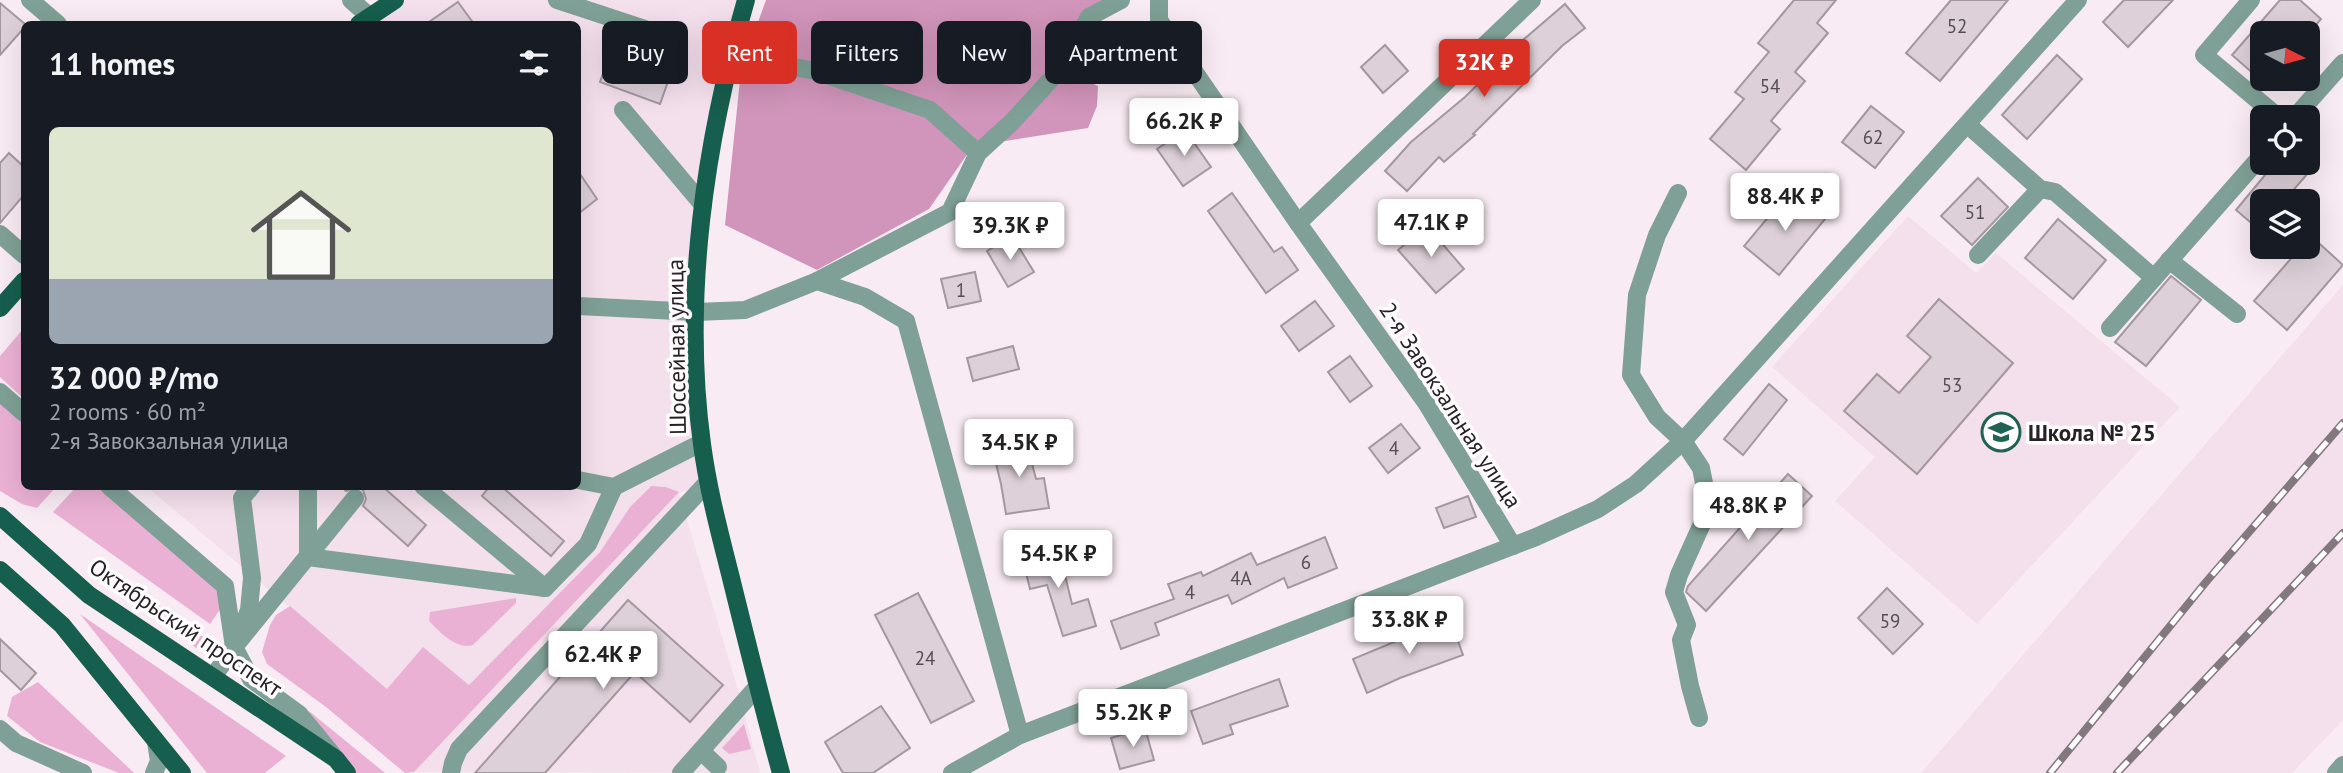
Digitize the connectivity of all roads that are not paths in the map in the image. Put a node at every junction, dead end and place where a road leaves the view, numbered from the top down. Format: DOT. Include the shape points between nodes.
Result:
graph roads {
  1 [pos="30,0"];
  2 [pos="351,0"];
  3 [pos="395,0"];
  4 [pos="557,0"];
  5 [pos="746,0"];
  6 [pos="1121,0"];
  7 [pos="1159,0"];
  8 [pos="1532,0"];
  9 [pos="2078,0"];
  10 [pos="2251,0"];
  11 [pos="54,21"];
  12 [pos="365,21"];
  13 [pos="621,21"];
  14 [pos="740,21"];
  15 [pos="2343,63"];
  16 [pos="797,68"];
  17 [pos="724,84"];
  18 [pos="2264,105"];
  19 [pos="2306,105"];
  20 [pos="623,110"];
  21 [pos="1968,125"];
  22 [pos="978,153"];
  23 [pos="2250,169"];
  24 [pos="2040,189"];
  25 [pos="1678,193"];
  26 [pos="704,205"];
  27 [pos="1298,223"];
  28 [pos="0,234"];
  29 [pos="21,253"];
  30 [pos="1978,255"];
  31 [pos="2169,260"];
  32 [pos="2154,278"];
  33 [pos="817,281"];
  34 [pos="21,284"];
  35 [pos="581,306"];
  36 [pos="0,307"];
  37 [pos="696,312"];
  38 [pos="2237,314"];
  39 [pos="2110,328"];
  40 [pos="0,392"];
  41 [pos="21,410"];
  42 [pos="1683,441"];
  43 [pos="701,443"];
  44 [pos="581,481"];
  45 [pos="707,483"];
  46 [pos="614,487"];
  47 [pos="114,490"];
  48 [pos="249,490"];
  49 [pos="308,490"];
  50 [pos="435,490"];
  51 [pos="355,498"];
  52 [pos="0,516"];
  53 [pos="1513,546"];
  54 [pos="308,557"];
  55 [pos="0,570"];
  56 [pos="545,588"];
  57 [pos="234,647"];
  58 [pos="213,677"];
  59 [pos="757,687"];
  60 [pos="1699,718"];
  61 [pos="0,729"];
  62 [pos="1020,736"];
  63 [pos="156,742"];
  64 [pos="701,751"];
  65 [pos="2343,765"];
  66 [pos="342,766"];
  67 [pos="718,767"];
  68 [pos="83,773"];
  69 [pos="154,773"];
  70 [pos="183,773"];
  71 [pos="353,773"];
  72 [pos="451,773"];
  73 [pos="681,773"];
  74 [pos="780,773"];
  75 [pos="952,773"];
  76 [pos="2336,773"];
  1 -- 11 [label="street"];
  2 -- 12 [label="street"];
  3 -- 12 [label="main road"];
  4 -- 13 [label="street"];
  5 -- 14 [label="main road, Шоссейная улица"];
  6 -- 22 [label="street" via="1089,17 1064,65"];
  7 -- 27 [label="street, 2-я Завокзальная улица" via="1159,20"];
  8 -- 27 [label="street"];
  9 -- 21 [label="street"];
  10 -- 18 [label="street" via="2204,55"];
  15 -- 19 [label="street"];
  16 -- 22 [label="street" via="930,110"];
  17 -- 26 [label="main road, Шоссейная улица"];
  20 -- 26 [label="street"];
  21 -- 24 [label="street"];
  21 -- 42 [label="street"];
  22 -- 33 [label="street" via="950,212"];
  23 -- 31 [label="street"];
  24 -- 30 [label="street"];
  24 -- 32 [label="street" via="2054,192"];
  25 -- 42 [label="street" via="1657,235 1637,295 1631,375 1657,417"];
  26 -- 37 [label="main road, Шоссейная улица"];
  27 -- 53 [label="street, 2-я Завокзальная улица" via="1427,404"];
  28 -- 29 [label="street"];
  31 -- 32 [label="street"];
  31 -- 38 [label="street"];
  32 -- 39 [label="street"];
  33 -- 37 [label="street" via="745,310"];
  33 -- 62 [label="street" via="865,297 906,321"];
  34 -- 36 [label="main road"];
  35 -- 37 [label="street"];
  37 -- 43 [label="main road, Шоссейная улица"];
  40 -- 41 [label="street"];
  42 -- 53 [label="street" via="1636,484 1598,509"];
  42 -- 60 [label="street" via="1701,468 1709,508 1674,592 1687,625 1681,640"];
  43 -- 45 [label="main road, Шоссейная улица"];
  43 -- 46 [label="street"];
  44 -- 46 [label="street"];
  45 -- 59 [label="main road, Шоссейная улица"];
  45 -- 72 [label="street" via="459,749"];
  46 -- 56 [label="street" via="588,544"];
  47 -- 57 [label="street" via="225,586"];
  48 -- 57 [label="street" via="242,498 252,578 249,610"];
  49 -- 54 [label="street"];
  50 -- 56 [label="street"];
  51 -- 54 [label="street"];
  52 -- 58 [label="main road, Октябрьский проспект" via="89,595"];
  53 -- 62 [label="street"];
  54 -- 56 [label="street"];
  54 -- 57 [label="street"];
  55 -- 63 [label="main road" via="62,625"];
  57 -- 58 [label="street"];
  57 -- 66 [label="street" via="251,679 299,714"];
  58 -- 66 [label="main road, Октябрьский проспект"];
  59 -- 64 [label="street"];
  59 -- 74 [label="main road, Шоссейная улица"];
  61 -- 68 [label="street" via="16,743"];
  62 -- 75 [label="street"];
  63 -- 69 [label="street" via="159,761"];
  63 -- 70 [label="main road"];
  64 -- 67 [label="street"];
  64 -- 73 [label="street"];
  65 -- 76 [label="street"];
  66 -- 71 [label="main road"];
}
